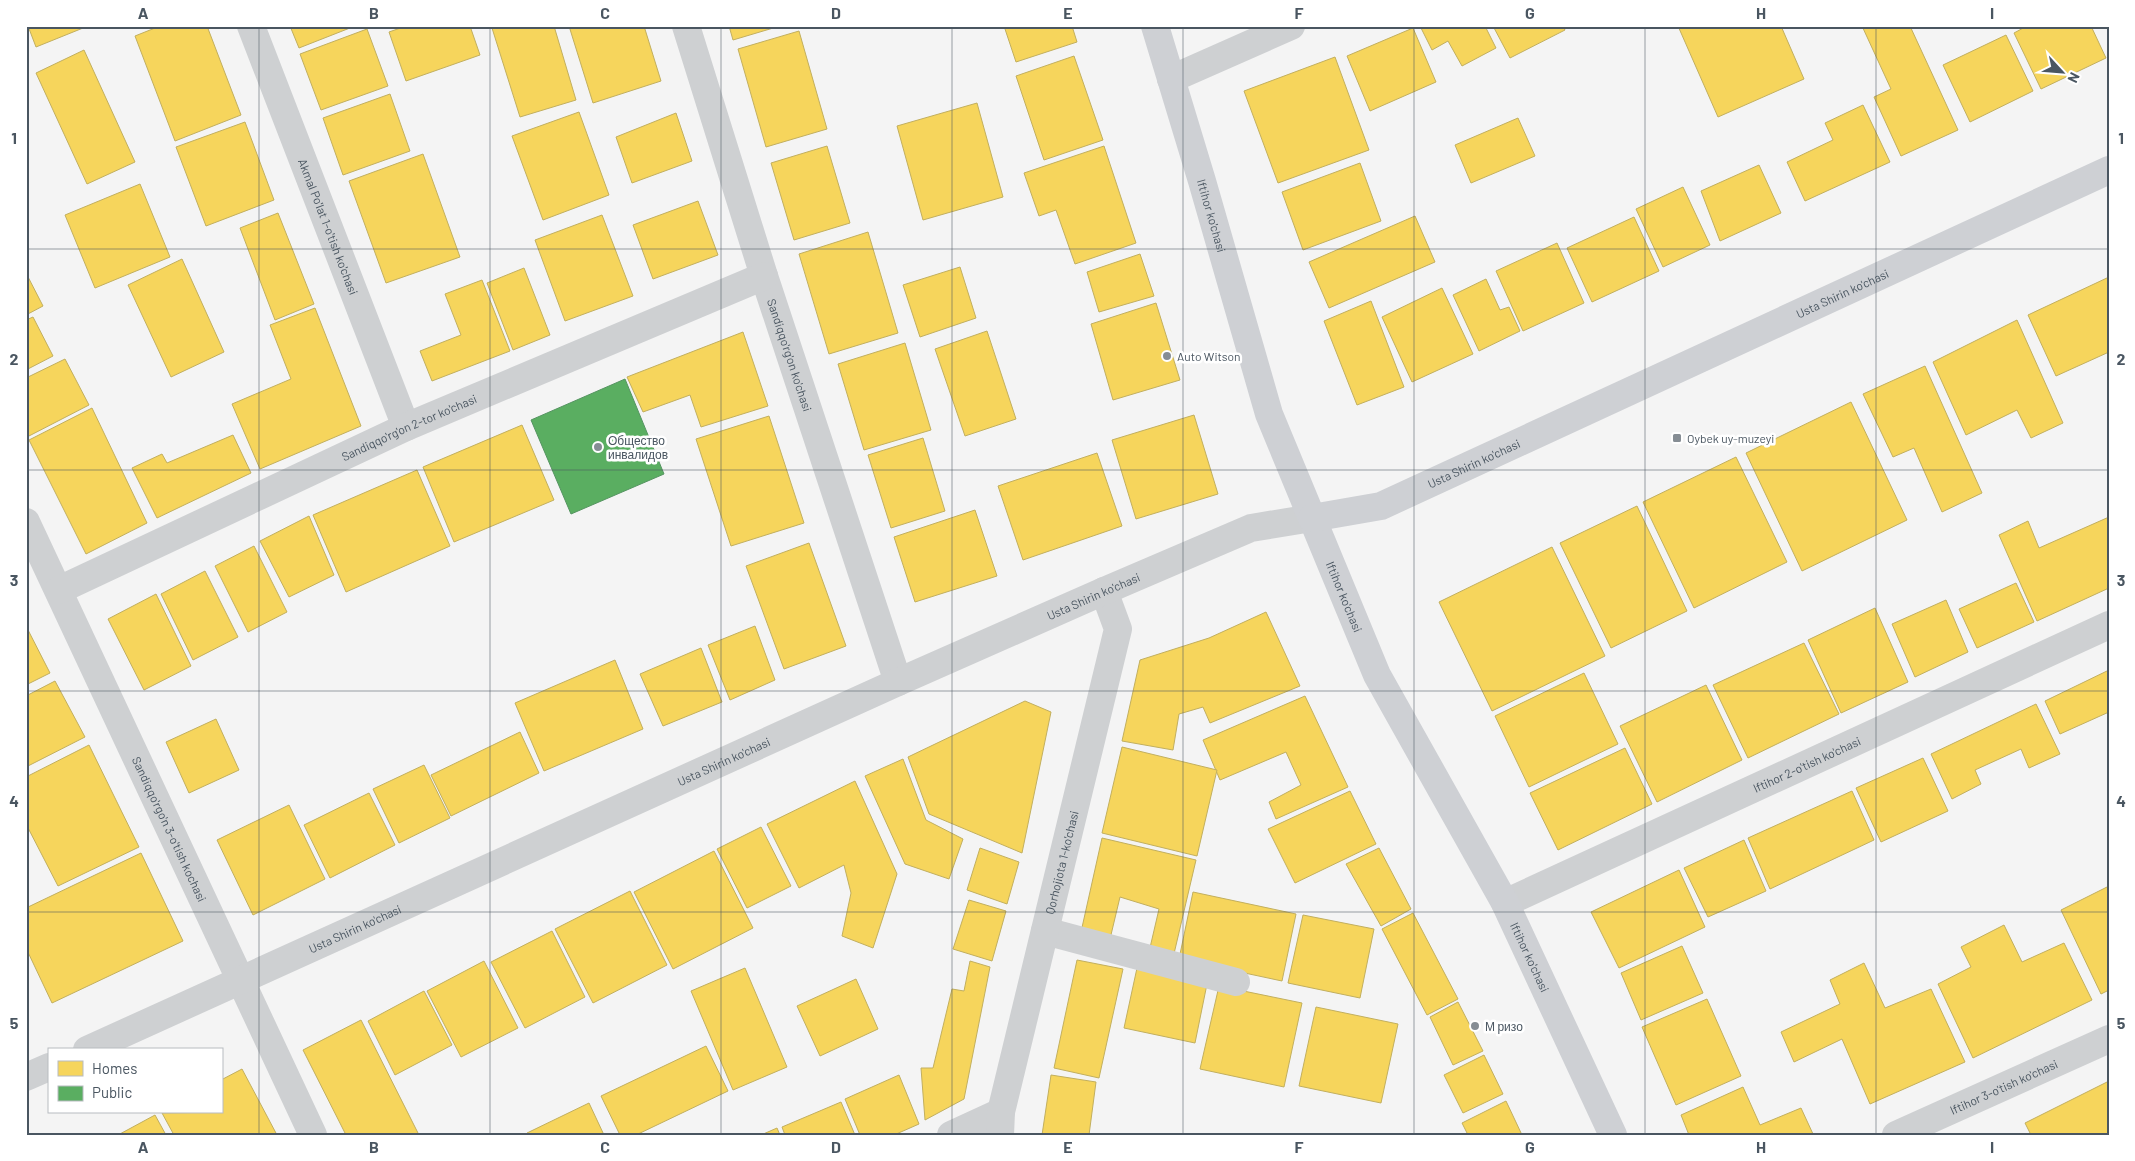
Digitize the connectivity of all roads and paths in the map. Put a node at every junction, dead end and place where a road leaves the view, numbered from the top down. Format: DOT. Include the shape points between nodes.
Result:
graph roads {
  1 [pos="251,26"];
  2 [pos="686,26"];
  3 [pos="1155,26"];
  4 [pos="1291,26"];
  5 [pos="1172,79"];
  6 [pos="2109,170"];
  7 [pos="764,276"];
  8 [pos="406,426"];
  9 [pos="1312,518"];
  10 [pos="26,522"];
  11 [pos="59,590"];
  12 [pos="1104,591"];
  13 [pos="2109,625"];
  14 [pos="898,682"];
  15 [pos="1505,903"];
  16 [pos="1045,930"];
  17 [pos="240,980"];
  18 [pos="1236,982"];
  19 [pos="2109,1039"];
  20 [pos="90,1048"];
  21 [pos="48,1067"];
  22 [pos="26,1077"];
  23 [pos="1000,1124"];
  24 [pos="313,1135"];
  25 [pos="952,1135"];
  26 [pos="1613,1135"];
  27 [pos="1896,1135"];
  1 -- 8 [label="street, Akmal Po'lat 1-o'tish ko'chasi"];
  2 -- 7 [label="street, Sandiqqo'rg'on ko'chasi"];
  3 -- 5 [label="main road, Iftihor ko'chasi"];
  4 -- 5 [label="street"];
  5 -- 9 [label="main road, Iftihor ko'chasi" via="1268,414"];
  6 -- 9 [label="main road, Usta Shirin ko'chasi" via="1381,506"];
  7 -- 8 [label="street, Sandiqqo'rg'on 2-tor ko'chasi"];
  7 -- 14 [label="street, Sandiqqo'rg'on ko'chasi"];
  8 -- 11 [label="street, Sandiqqo'rg'on 2-tor ko'chasi"];
  9 -- 12 [label="street, Usta Shirin ko'chasi" via="1251,528"];
  9 -- 15 [label="main road, Iftihor ko'chasi" via="1377,675"];
  10 -- 11 [label="street, Sandiqqo'rgo'n 3-o'tish kochasi"];
  11 -- 17 [label="street, Sandiqqo'rgo'n 3-o'tish kochasi"];
  12 -- 14 [label="street, Usta Shirin ko'chasi"];
  12 -- 16 [label="street, Qorhojiota 1-ko'chasi" via="1118,630"];
  13 -- 15 [label="street, Iftihor 2-o'tish ko'chasi"];
  14 -- 17 [label="street, Usta Shirin ko'chasi"];
  15 -- 26 [label="main road, Iftihor ko'chasi"];
  16 -- 18 [label="street"];
  16 -- 23 [label="street, Qorhojiota 1-ko'chasi"];
  17 -- 20 [label="street, Usta Shirin ko'chasi"];
  17 -- 24 [label="street, Sandiqqo'rgo'n 3-o'tish kochasi"];
  19 -- 27 [label="street, Iftihor 3-o'tish ko'chasi"];
  21 -- 22 [label="street"];
  23 -- 25 [label="street"];
}
